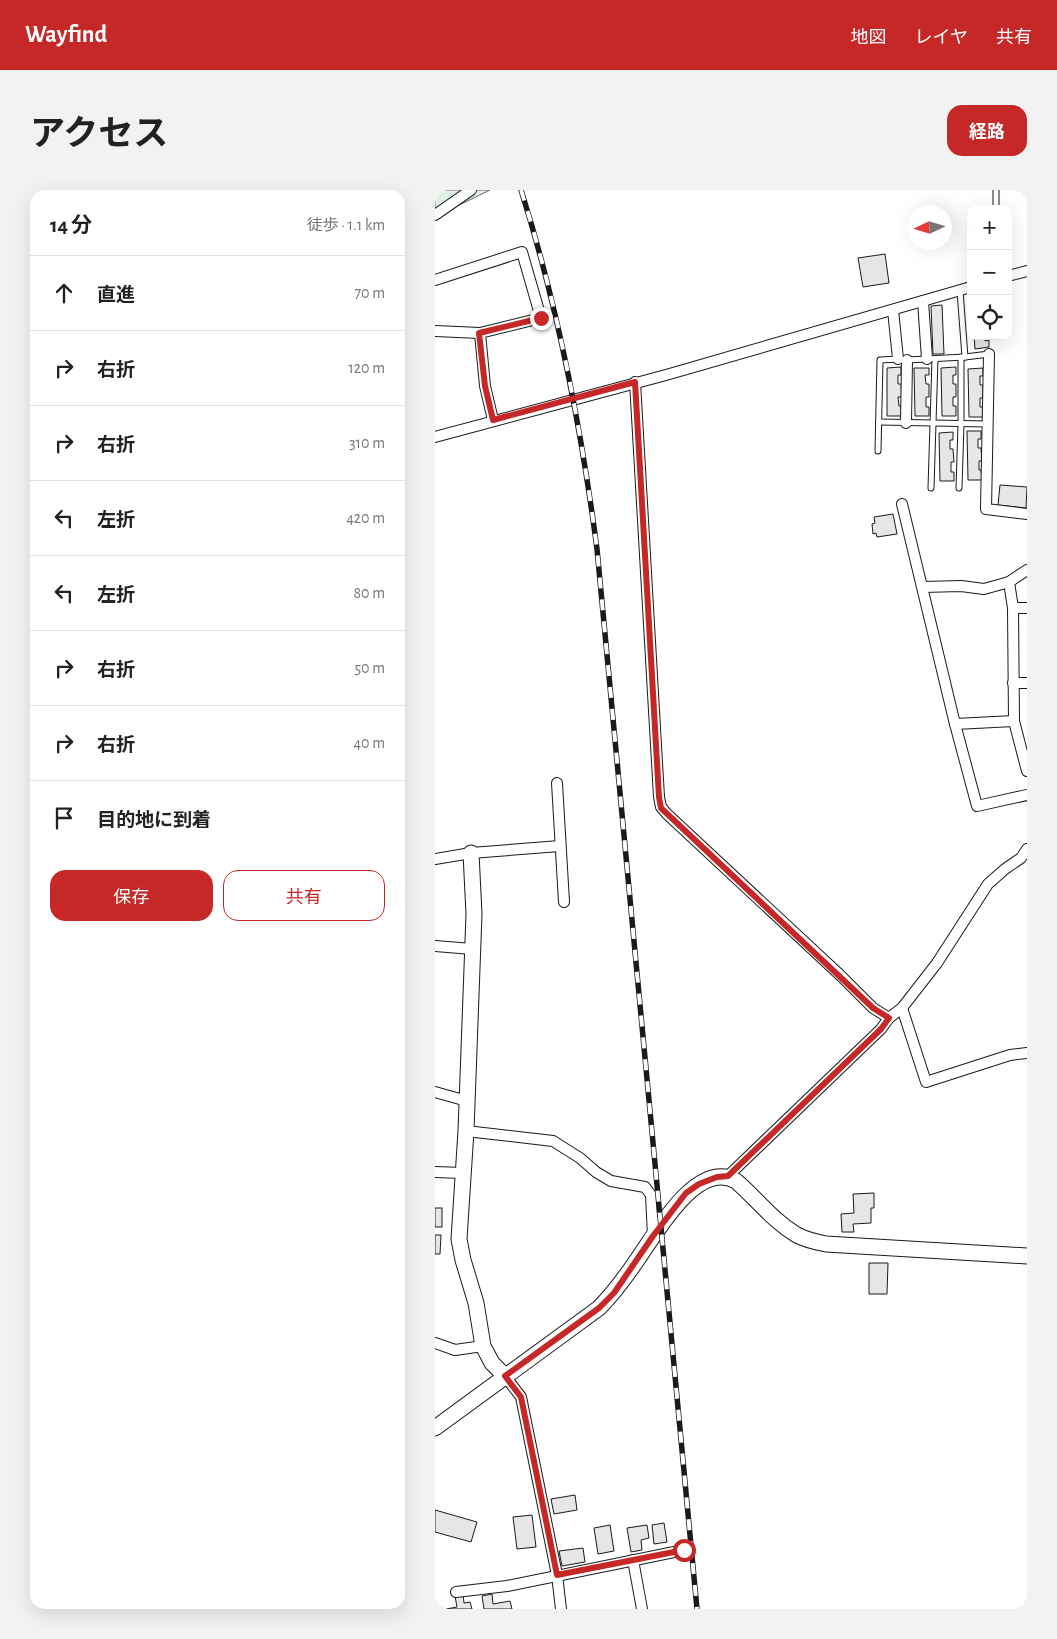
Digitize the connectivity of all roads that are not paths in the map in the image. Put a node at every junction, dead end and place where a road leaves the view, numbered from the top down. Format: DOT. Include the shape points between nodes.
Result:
graph roads {
  1 [pos="471,190"];
  2 [pos="996,190"];
  3 [pos="996,205"];
  4 [pos="435,215"];
  5 [pos="1027,271"];
  6 [pos="1012,275"];
  7 [pos="435,280"];
  8 [pos="967,288"];
  9 [pos="960,291"];
  10 [pos="923,301"];
  11 [pos="893,310"];
  12 [pos="435,332"];
  13 [pos="479,333"];
  14 [pos="989,354"];
  15 [pos="963,357"];
  16 [pos="902,359"];
  17 [pos="931,359"];
  18 [pos="635,382"];
  19 [pos="493,420"];
  20 [pos="879,422"];
  21 [pos="906,423"];
  22 [pos="933,423"];
  23 [pos="961,424"];
  24 [pos="987,424"];
  25 [pos="435,437"];
  26 [pos="878,451"];
  27 [pos="931,488"];
  28 [pos="959,488"];
  29 [pos="902,504"];
  30 [pos="1027,514"];
  31 [pos="1027,570"];
  32 [pos="1009,582"];
  33 [pos="923,587"];
  34 [pos="1013,608"];
  35 [pos="1027,608"];
  36 [pos="1013,683"];
  37 [pos="1027,683"];
  38 [pos="1014,721"];
  39 [pos="955,724"];
  40 [pos="1027,772"];
  41 [pos="557,783"];
  42 [pos="1027,795"];
  43 [pos="560,846"];
  44 [pos="1027,849"];
  45 [pos="471,854"];
  46 [pos="435,859"];
  47 [pos="564,902"];
  48 [pos="435,946"];
  49 [pos="472,950"];
  50 [pos="902,1008"];
  51 [pos="889,1018"];
  52 [pos="1027,1054"];
  53 [pos="435,1092"];
  54 [pos="467,1101"];
  55 [pos="466,1131"];
  56 [pos="435,1172"];
  57 [pos="463,1173"];
  58 [pos="728,1176"];
  59 [pos="653,1236"];
  60 [pos="1027,1256"];
  61 [pos="435,1343"];
  62 [pos="483,1346"];
  63 [pos="505,1376"];
  64 [pos="435,1428"];
  65 [pos="684,1550"];
  66 [pos="633,1560"];
  67 [pos="557,1575"];
  68 [pos="456,1592"];
  69 [pos="561,1609"];
  70 [pos="642,1609"];
  1 -- 4 [label="street"];
  2 -- 3 [label="lane"];
  5 -- 6 [label="street"];
  7 -- 13 [label="street" via="522,252 541,318"];
  8 -- 9 [label="street"];
  9 -- 10 [label="street"];
  9 -- 15 [label="lane"];
  10 -- 11 [label="street"];
  10 -- 17 [label="street"];
  11 -- 16 [label="street"];
  11 -- 18 [label="street"];
  12 -- 13 [label="street"];
  13 -- 19 [label="street"];
  14 -- 15 [label="lane"];
  14 -- 24 [label="street"];
  15 -- 17 [label="lane"];
  15 -- 23 [label="lane"];
  16 -- 17 [label="lane"];
  16 -- 20 [label="lane" via="880,360"];
  16 -- 21 [label="street"];
  17 -- 22 [label="lane"];
  18 -- 19 [label="street"];
  18 -- 51 [label="street" via="661,808 873,1008"];
  19 -- 25 [label="street"];
  20 -- 21 [label="lane"];
  20 -- 26 [label="lane"];
  21 -- 22 [label="lane"];
  22 -- 23 [label="lane"];
  22 -- 27 [label="lane"];
  23 -- 24 [label="lane"];
  23 -- 28 [label="lane"];
  24 -- 30 [label="street" via="986,509"];
  29 -- 33 [label="street"];
  31 -- 32 [label="street"];
  32 -- 33 [label="street" via="984,589"];
  32 -- 34 [label="street"];
  33 -- 39 [label="street"];
  34 -- 35 [label="street"];
  34 -- 36 [label="street"];
  36 -- 37 [label="street"];
  36 -- 38 [label="street"];
  38 -- 39 [label="street"];
  38 -- 40 [label="street"];
  39 -- 42 [label="street" via="977,806"];
  41 -- 43 [label="street"];
  43 -- 45 [label="street"];
  43 -- 47 [label="street"];
  44 -- 50 [label="street" via="1021,858 988,884 937,963"];
  45 -- 46 [label="street"];
  45 -- 49 [label="street"];
  48 -- 49 [label="street"];
  49 -- 54 [label="street"];
  50 -- 51 [label="street"];
  50 -- 52 [label="street" via="926,1082 1010,1055"];
  51 -- 58 [label="street"];
  53 -- 54 [label="street"];
  54 -- 55 [label="street"];
  55 -- 57 [label="street"];
  55 -- 59 [label="street" via="553,1141 611,1181 645,1187 651,1194"];
  56 -- 57 [label="street"];
  57 -- 62 [label="street" via="459,1239 476,1303"];
  58 -- 59 [label="street" via="699,1184 686,1193"];
  58 -- 60 [label="street" via="785,1227 810,1241"];
  59 -- 63 [label="street" via="614,1293 599,1308"];
  61 -- 62 [label="street" via="455,1350"];
  62 -- 63 [label="street" via="492,1363"];
  63 -- 64 [label="street"];
  63 -- 67 [label="street" via="521,1397"];
  65 -- 66 [label="street"];
  66 -- 67 [label="street"];
  66 -- 70 [label="street"];
  67 -- 68 [label="street" via="507,1586"];
  67 -- 69 [label="street"];
}
